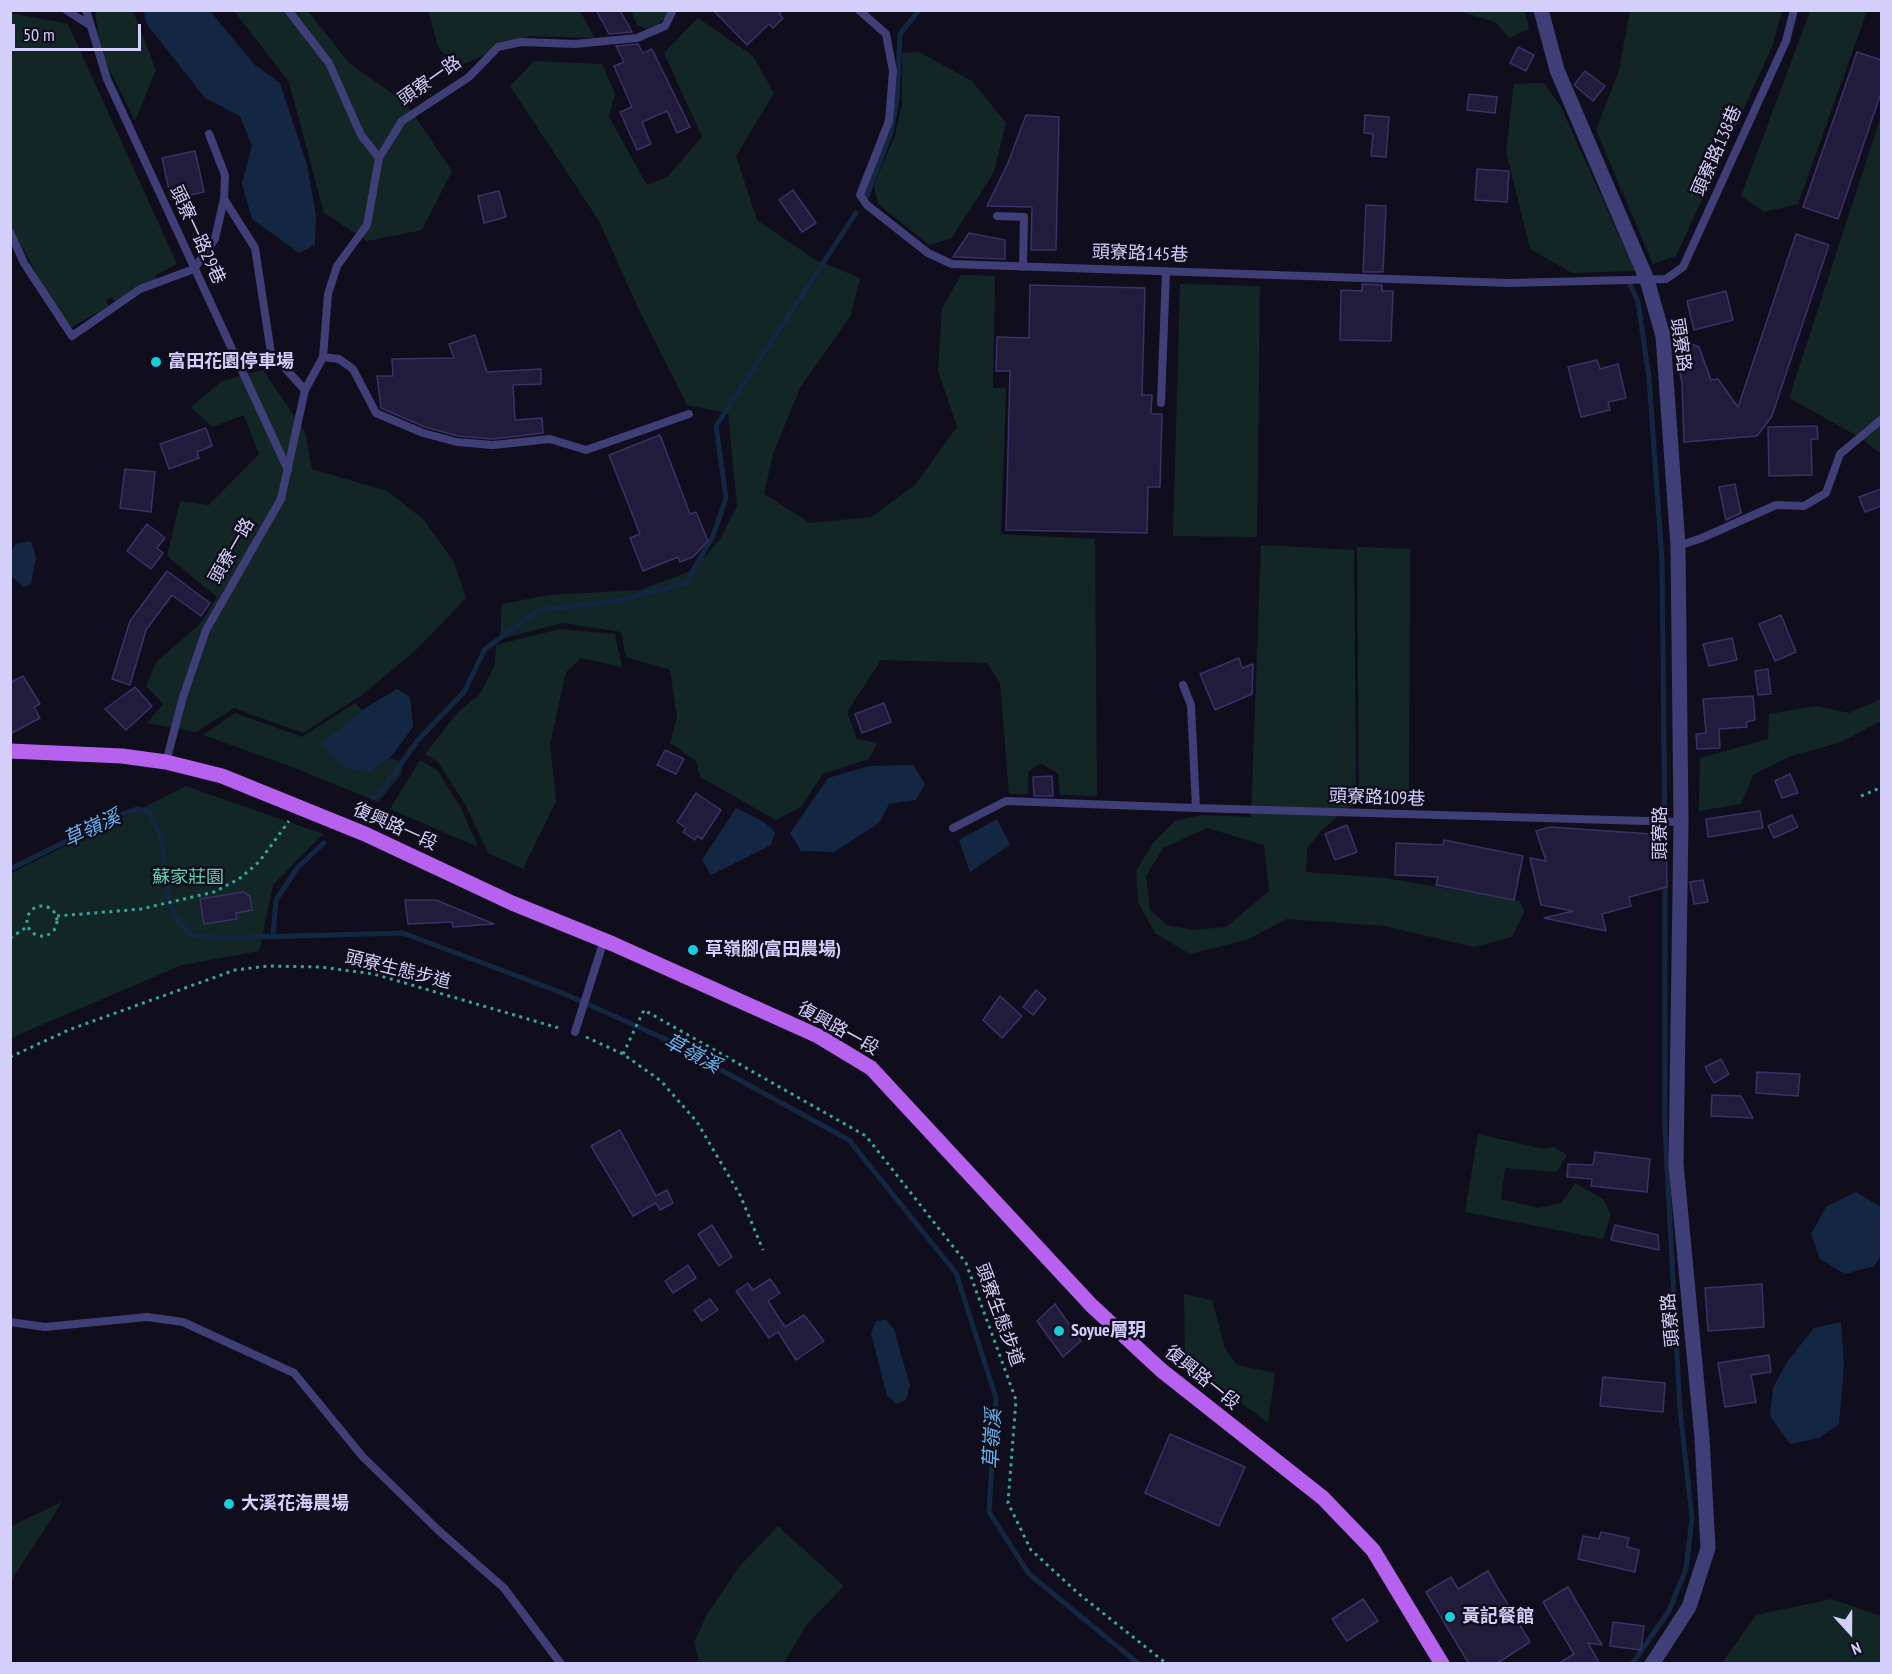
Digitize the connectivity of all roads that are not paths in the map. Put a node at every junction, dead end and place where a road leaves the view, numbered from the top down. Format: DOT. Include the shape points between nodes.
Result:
graph roads {
  1 [pos="66,10"];
  2 [pos="86,10"];
  3 [pos="288,10"];
  4 [pos="673,10"];
  5 [pos="859,10"];
  6 [pos="1540,10"];
  7 [pos="1794,10"];
  8 [pos="88,24"];
  9 [pos="209,134"];
  10 [pos="379,158"];
  11 [pos="224,199"];
  12 [pos="997,216"];
  13 [pos="10,232"];
  14 [pos="1023,267"];
  15 [pos="194,268"];
  16 [pos="1166,271"];
  17 [pos="1647,280"];
  18 [pos="323,357"];
  19 [pos="305,390"];
  20 [pos="1161,403"];
  21 [pos="688,414"];
  22 [pos="1881,419"];
  23 [pos="288,470"];
  24 [pos="1678,546"];
  25 [pos="1183,685"];
  26 [pos="10,751"];
  27 [pos="166,762"];
  28 [pos="1196,808"];
  29 [pos="1681,822"];
  30 [pos="953,828"];
  31 [pos="604,940"];
  32 [pos="575,1032"];
  33 [pos="10,1322"];
  34 [pos="561,1664"];
  35 [pos="1442,1664"];
  36 [pos="1652,1664"];
  1 -- 8 [label="lane"];
  2 -- 8 [label="lane, 頭寮一路29巷"];
  3 -- 10 [label="lane" via="329,63 361,135"];
  4 -- 10 [label="lane, 頭寮一路" via="665,26 637,38 575,44 521,42 498,47 469,77 402,121"];
  5 -- 14 [label="lane, 頭寮路145巷" via="886,34 893,71 889,121 860,195 867,205 928,253 952,264"];
  6 -- 17 [label="street, 頭寮路" via="1557,70"];
  7 -- 17 [label="lane, 頭寮路138巷" via="1786,41 1683,267 1666,279"];
  8 -- 15 [label="lane, 頭寮一路29巷" via="107,79"];
  9 -- 11 [label="lane" via="225,175"];
  10 -- 18 [label="lane, 頭寮一路" via="367,225 337,266 328,294"];
  11 -- 15 [label="lane" via="215,239"];
  11 -- 19 [label="lane" via="255,248 272,353"];
  12 -- 14 [label="lane" via="1024,217"];
  13 -- 15 [label="lane" via="24,263 72,336 141,289"];
  14 -- 16 [label="lane, 頭寮路145巷"];
  15 -- 23 [label="lane, 頭寮一路29巷"];
  16 -- 17 [label="lane, 頭寮路145巷" via="1509,283"];
  16 -- 20 [label="lane"];
  17 -- 24 [label="street, 頭寮路" via="1663,336"];
  18 -- 19 [label="lane, 頭寮一路"];
  18 -- 21 [label="lane" via="339,359 353,369 376,413 457,442 493,445 550,439 586,450"];
  19 -- 23 [label="lane, 頭寮一路"];
  22 -- 24 [label="lane" via="1840,454 1826,493 1804,506 1776,505"];
  23 -- 27 [label="lane, 頭寮一路" via="281,499 206,630"];
  24 -- 29 [label="street, 頭寮路"];
  25 -- 28 [label="lane" via="1191,705"];
  26 -- 27 [label="main road, 復興路一段"];
  27 -- 31 [label="main road, 復興路一段" via="222,776 299,807"];
  28 -- 29 [label="lane, 頭寮路109巷"];
  28 -- 30 [label="lane, 頭寮路109巷" via="1006,801"];
  29 -- 36 [label="street, 頭寮路" via="1676,1164 1702,1438 1708,1548 1689,1607"];
  31 -- 32 [label="lane"];
  31 -- 35 [label="main road, 復興路一段" via="818,1036 871,1068 1091,1305 1161,1370 1323,1498 1373,1551"];
  33 -- 34 [label="lane" via="45,1327 147,1317 183,1322 294,1373 363,1457 504,1588"];
}
